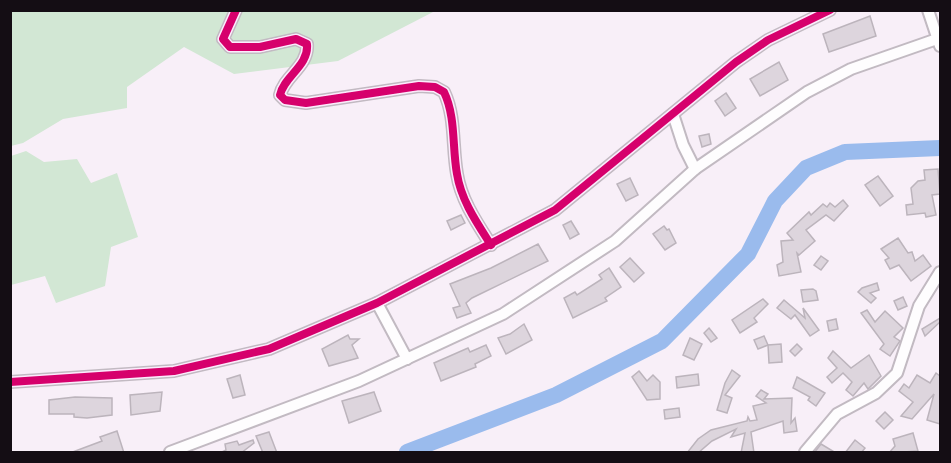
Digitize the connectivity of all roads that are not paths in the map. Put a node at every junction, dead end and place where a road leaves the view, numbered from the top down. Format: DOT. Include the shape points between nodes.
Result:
graph roads {
  1 [pos="236,10"];
  2 [pos="830,10"];
  3 [pos="928,10"];
  4 [pos="939,42"];
  5 [pos="673,114"];
  6 [pos="695,169"];
  7 [pos="491,244"];
  8 [pos="940,272"];
  9 [pos="377,303"];
  10 [pos="407,359"];
  11 [pos="10,382"];
  12 [pos="170,453"];
  13 [pos="805,453"];
  1 -- 7 [label="street" via="223,39 230,47 296,39 307,44 304,59 282,86 280,95 285,100 306,103 419,86 444,92 451,112 461,190"];
  2 -- 5 [label="street" via="760,45"];
  3 -- 4 [label="street"];
  4 -- 6 [label="street" via="850,69 807,92"];
  5 -- 6 [label="street"];
  5 -- 7 [label="street" via="568,201"];
  6 -- 10 [label="street" via="615,241 535,295 481,326"];
  7 -- 9 [label="street"];
  8 -- 13 [label="street" via="919,306 897,373 876,393 837,414"];
  9 -- 10 [label="street"];
  9 -- 11 [label="street" via="269,349 174,371"];
  10 -- 12 [label="street"];
}
